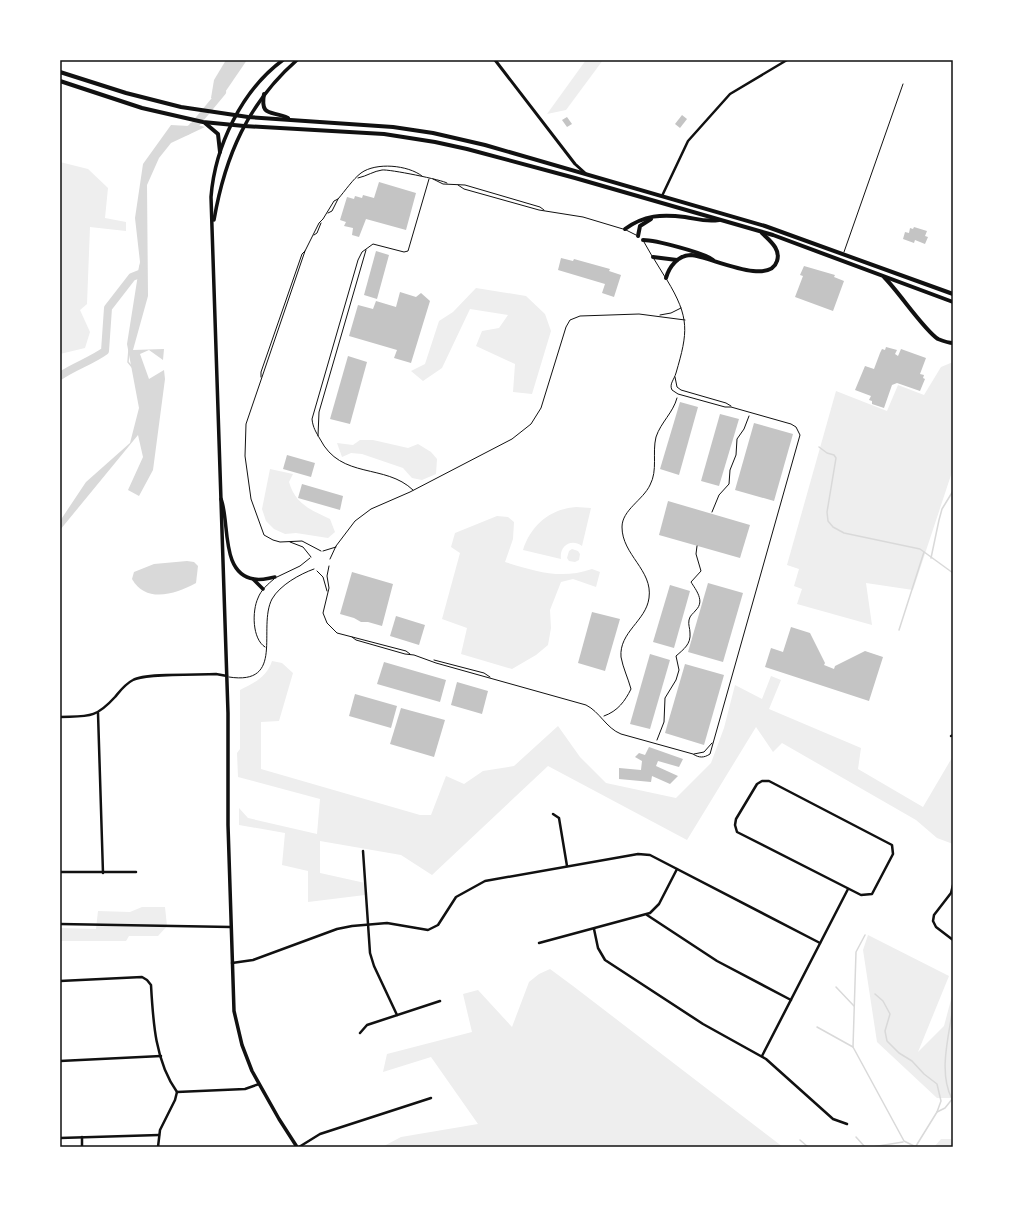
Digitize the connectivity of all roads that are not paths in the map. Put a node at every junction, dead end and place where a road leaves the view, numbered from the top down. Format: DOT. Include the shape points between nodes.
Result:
graph roads {
  1 [pos="283,60"];
  2 [pos="297,60"];
  3 [pos="495,60"];
  4 [pos="788,60"];
  5 [pos="60,72"];
  6 [pos="60,81"];
  7 [pos="903,84"];
  8 [pos="264,94"];
  9 [pos="236,115"];
  10 [pos="248,117"];
  11 [pos="290,120"];
  12 [pos="203,122"];
  13 [pos="232,125"];
  14 [pos="244,126"];
  15 [pos="220,152"];
  16 [pos="422,176"];
  17 [pos="590,176"];
  18 [pos="357,178"];
  19 [pos="429,179"];
  20 [pos="433,180"];
  21 [pos="448,183"];
  22 [pos="458,185"];
  23 [pos="662,196"];
  24 [pos="338,199"];
  25 [pos="544,210"];
  26 [pos="327,214"];
  27 [pos="655,217"];
  28 [pos="721,220"];
  29 [pos="321,222"];
  30 [pos="212,226"];
  31 [pos="625,230"];
  32 [pos="760,232"];
  33 [pos="314,235"];
  34 [pos="638,236"];
  35 [pos="643,240"];
  36 [pos="366,249"];
  37 [pos="305,251"];
  38 [pos="843,254"];
  39 [pos="653,257"];
  40 [pos="677,260"];
  41 [pos="714,260"];
  42 [pos="884,276"];
  43 [pos="666,278"];
  44 [pos="953,294"];
  45 [pos="953,302"];
  46 [pos="682,308"];
  47 [pos="660,316"];
  48 [pos="685,320"];
  49 [pos="953,342"];
  50 [pos="261,377"];
  51 [pos="675,377"];
  52 [pos="731,407"];
  53 [pos="318,436"];
  54 [pos="414,490"];
  55 [pos="220,496"];
  56 [pos="289,542"];
  57 [pos="336,546"];
  58 [pos="330,559"];
  59 [pos="329,566"];
  60 [pos="314,569"];
  61 [pos="317,571"];
  62 [pos="275,577"];
  63 [pos="253,579"];
  64 [pos="263,590"];
  65 [pos="327,592"];
  66 [pos="352,637"];
  67 [pos="266,648"];
  68 [pos="410,654"];
  69 [pos="432,660"];
  70 [pos="226,676"];
  71 [pos="490,677"];
  72 [pos="98,713"];
  73 [pos="60,717"];
  74 [pos="713,743"];
  75 [pos="693,754"];
  76 [pos="553,814"];
  77 [pos="363,851"];
  78 [pos="567,866"];
  79 [pos="677,869"];
  80 [pos="60,872"];
  81 [pos="136,872"];
  82 [pos="103,873"];
  83 [pos="953,884"];
  84 [pos="848,889"];
  85 [pos="646,915"];
  86 [pos="60,924"];
  87 [pos="368,924"];
  88 [pos="231,927"];
  89 [pos="594,929"];
  90 [pos="953,940"];
  91 [pos="539,943"];
  92 [pos="820,943"];
  93 [pos="232,963"];
  94 [pos="60,980"];
  95 [pos="791,1000"];
  96 [pos="440,1001"];
  97 [pos="397,1015"];
  98 [pos="360,1033"];
  99 [pos="161,1056"];
  100 [pos="762,1056"];
  101 [pos="60,1061"];
  102 [pos="259,1084"];
  103 [pos="177,1092"];
  104 [pos="431,1098"];
  105 [pos="847,1124"];
  106 [pos="159,1135"];
  107 [pos="82,1137"];
  108 [pos="60,1138"];
  109 [pos="82,1147"];
  110 [pos="158,1147"];
  111 [pos="298,1147"];
  1 -- 9 [label="main road" via="262,78"];
  2 -- 8 [label="main road"];
  3 -- 17 [label="street" via="575,164"];
  4 -- 23 [label="street" via="730,94 688,141"];
  5 -- 9 [label="main road" via="181,107"];
  6 -- 12 [label="main road" via="142,108"];
  7 -- 38 [label="lane"];
  8 -- 10 [label="main road"];
  8 -- 11 [label="main road" via="264,109"];
  9 -- 10 [label="main road"];
  9 -- 13 [label="main road"];
  10 -- 11 [label="main road"];
  10 -- 14 [label="main road"];
  11 -- 17 [label="main road" via="376,125 427,132 490,146"];
  12 -- 13 [label="main road"];
  12 -- 15 [label="main road" via="218,134"];
  13 -- 14 [label="main road"];
  13 -- 15 [label="main road"];
  14 -- 28 [label="main road" via="384,134 435,142 575,178"];
  14 -- 30 [label="main road" via="222,180"];
  15 -- 30 [label="main road" via="212,187"];
  16 -- 18 [label="lane" via="384,170"];
  16 -- 18 [label="lane" via="397,167 381,167 366,171"];
  16 -- 19 [label="lane"];
  17 -- 23 [label="main road"];
  18 -- 24 [label="lane"];
  19 -- 20 [label="lane"];
  19 -- 36 [label="lane" via="408,251 375,244"];
  20 -- 21 [label="lane"];
  20 -- 21 [label="lane"];
  21 -- 22 [label="lane"];
  22 -- 25 [label="lane" via="464,189"];
  22 -- 25 [label="lane"];
  23 -- 38 [label="main road" via="766,226"];
  24 -- 26 [label="lane" via="334,201"];
  24 -- 26 [label="lane" via="332,211"];
  25 -- 31 [label="lane" via="583,217"];
  26 -- 29 [label="lane"];
  27 -- 28 [label="main road" via="684,217 706,222"];
  27 -- 31 [label="main road" via="640,220"];
  27 -- 34 [label="main road" via="640,226"];
  28 -- 32 [label="main road"];
  29 -- 33 [label="lane"];
  29 -- 33 [label="lane" via="322,226"];
  30 -- 55 [label="main road"];
  31 -- 34 [label="lane"];
  32 -- 41 [label="main road" via="778,254 775,265 770,270 754,272"];
  32 -- 42 [label="main road"];
  33 -- 37 [label="lane"];
  34 -- 35 [label="lane"];
  35 -- 39 [label="lane"];
  35 -- 41 [label="main road" via="656,241"];
  36 -- 53 [label="lane" via="319,412"];
  36 -- 53 [label="lane" via="358,260 313,412 314,427"];
  37 -- 50 [label="lane" via="292,281"];
  37 -- 50 [label="lane" via="264,376"];
  38 -- 44 [label="main road"];
  39 -- 40 [label="main road"];
  39 -- 43 [label="lane"];
  40 -- 41 [label="main road" via="691,255"];
  40 -- 43 [label="main road" via="668,270"];
  42 -- 45 [label="main road"];
  42 -- 49 [label="main road" via="931,333 944,341"];
  43 -- 46 [label="lane"];
  46 -- 47 [label="lane"];
  46 -- 48 [label="lane"];
  47 -- 48 [label="lane"];
  47 -- 54 [label="lane" via="580,316 573,319 566,327 544,400 532,424 512,439"];
  48 -- 51 [label="lane" via="685,341"];
  50 -- 56 [label="lane" via="245,431 248,484 264,535 276,542"];
  51 -- 52 [label="lane" via="677,387 681,390 726,402"];
  51 -- 52 [label="lane" via="671,388 674,392"];
  52 -- 74 [label="lane" via="791,424 800,435"];
  53 -- 54 [label="lane" via="331,455 341,463 403,481"];
  54 -- 57 [label="lane" via="367,512 355,521"];
  55 -- 63 [label="main road" via="225,509 230,554 237,569"];
  55 -- 70 [label="main road"];
  56 -- 57 [label="lane" via="302,541 322,551"];
  56 -- 62 [label="lane" via="304,547 310,558 300,566"];
  57 -- 58 [label="lane"];
  59 -- 65 [label="lane"];
  60 -- 67 [label="lane" via="290,582 272,599 268,615"];
  61 -- 65 [label="lane" via="323,577"];
  62 -- 63 [label="main road"];
  62 -- 64 [label="lane"];
  63 -- 64 [label="main road"];
  64 -- 67 [label="lane" via="256,603 254,616 259,640"];
  65 -- 66 [label="lane" via="323,609 325,620 337,633"];
  66 -- 68 [label="lane" via="370,640"];
  66 -- 68 [label="lane" via="381,648"];
  67 -- 70 [label="lane" via="262,668 256,674 244,678"];
  68 -- 69 [label="lane"];
  69 -- 71 [label="lane"];
  69 -- 71 [label="lane" via="484,673"];
  70 -- 72 [label="street" via="216,674 137,678 125,686"];
  70 -- 88 [label="main road"];
  71 -- 75 [label="lane" via="586,705 615,732"];
  72 -- 73 [label="street"];
  72 -- 82 [label="street"];
  74 -- 75 [label="lane" via="704,752"];
  74 -- 75 [label="lane" via="712,751 708,755 700,757"];
  76 -- 78 [label="street" via="559,818"];
  77 -- 87 [label="street"];
  78 -- 79 [label="street" via="638,854 650,856"];
  78 -- 87 [label="street" via="479,883 456,897 432,929 387,923"];
  79 -- 85 [label="street" via="655,910"];
  79 -- 92 [label="street"];
  80 -- 82 [label="street"];
  81 -- 82 [label="street"];
  83 -- 90 [label="street" via="951,893 934,915 933,921 936,927"];
  84 -- 84 [label="street" via="863,896 872,894 893,854 892,845 769,781 759,782 736,818 738,832"];
  84 -- 92 [label="street"];
  85 -- 89 [label="street"];
  85 -- 95 [label="street" via="716,961"];
  86 -- 88 [label="street"];
  87 -- 93 [label="street" via="336,929 253,960"];
  87 -- 97 [label="street" via="372,962"];
  88 -- 93 [label="main road"];
  89 -- 91 [label="street"];
  89 -- 100 [label="street" via="598,948 605,960 703,1024"];
  92 -- 95 [label="street"];
  93 -- 102 [label="main road" via="236,1024 247,1059"];
  94 -- 99 [label="street" via="142,977 147,980 151,985 153,1030"];
  95 -- 100 [label="street"];
  96 -- 97 [label="street"];
  97 -- 98 [label="street" via="368,1024"];
  99 -- 101 [label="street"];
  99 -- 103 [label="street"];
  100 -- 105 [label="street" via="833,1119"];
  102 -- 103 [label="street" via="245,1089"];
  102 -- 111 [label="main road"];
  103 -- 106 [label="street"];
  104 -- 111 [label="street" via="320,1134"];
  106 -- 107 [label="street"];
  106 -- 110 [label="street"];
  107 -- 108 [label="street"];
  107 -- 109 [label="street"];
}
